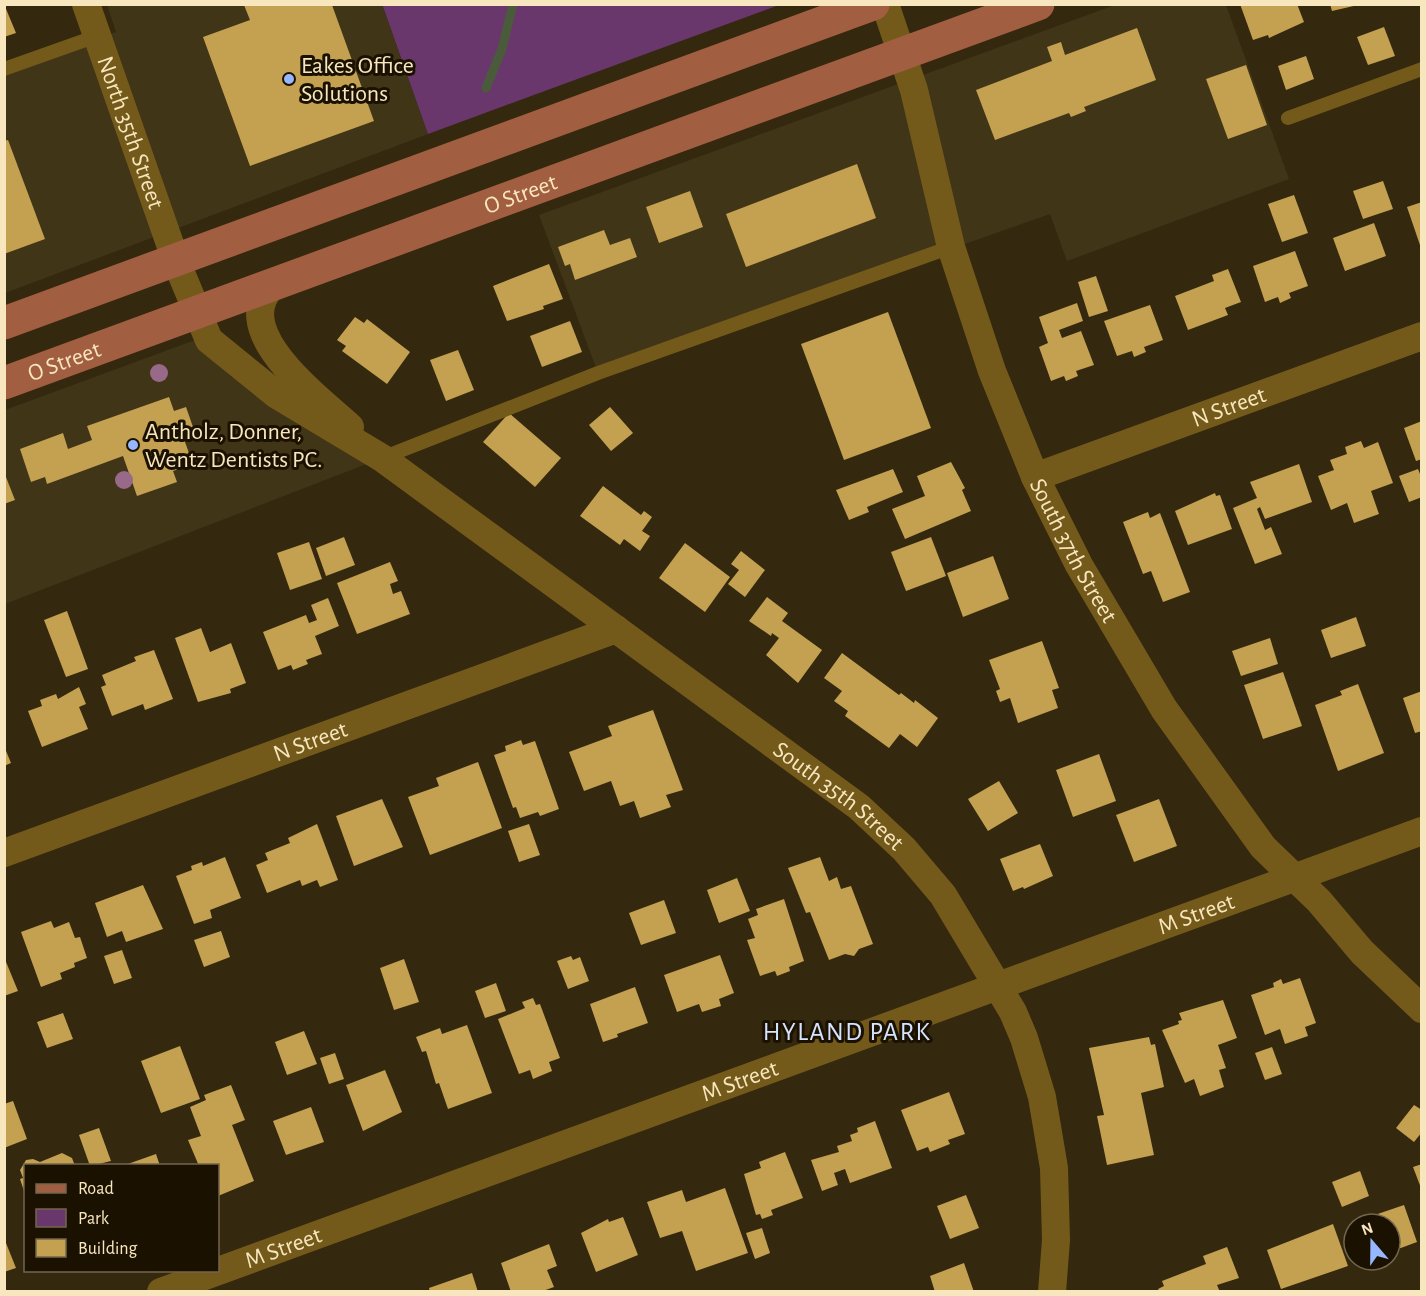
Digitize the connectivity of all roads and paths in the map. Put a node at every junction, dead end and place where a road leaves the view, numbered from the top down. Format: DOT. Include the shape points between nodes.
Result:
graph roads {
  1 [pos="86,4"];
  2 [pos="873,4"];
  3 [pos="885,4"];
  4 [pos="1038,4"];
  5 [pos="97,36"];
  6 [pos="903,54"];
  7 [pos="4,69"];
  8 [pos="1422,69"];
  9 [pos="1288,118"];
  10 [pos="951,248"];
  11 [pos="177,261"];
  12 [pos="273,285"];
  13 [pos="196,313"];
  14 [pos="4,323"];
  15 [pos="1422,336"];
  16 [pos="4,382"];
  17 [pos="382,458"];
  18 [pos="1035,477"];
  19 [pos="616,629"];
  20 [pos="1422,831"];
  21 [pos="4,853"];
  22 [pos="1294,878"];
  23 [pos="998,986"];
  24 [pos="1422,1009"];
  25 [pos="219,1271"];
  26 [pos="216,1272"];
  27 [pos="161,1292"];
  28 [pos="1052,1292"];
  1 -- 5 [label="street, North 35th Street"];
  2 -- 11 [label="main road"];
  3 -- 6 [label="street, South 37th Street"];
  4 -- 6 [label="main road, O Street"];
  5 -- 7 [label="lane"];
  5 -- 11 [label="street, North 35th Street"];
  6 -- 10 [label="street, South 37th Street"];
  6 -- 12 [label="main road, O Street"];
  8 -- 9 [label="lane"];
  10 -- 17 [label="lane" via="598,374"];
  10 -- 18 [label="street, South 37th Street" via="992,371"];
  11 -- 13 [label="street, South 35th Street"];
  11 -- 14 [label="main road"];
  12 -- 13 [label="main road, O Street"];
  12 -- 17 [label="street, South 35th Street" via="262,298 260,320 269,346"];
  13 -- 16 [label="main road, O Street"];
  13 -- 17 [label="street, South 35th Street" via="209,340 269,389"];
  15 -- 18 [label="street, N Street"];
  17 -- 19 [label="street, South 35th Street"];
  18 -- 22 [label="street, South 37th Street" via="1078,566 1164,710 1263,847"];
  19 -- 21 [label="street, N Street"];
  19 -- 23 [label="street, South 35th Street" via="882,827 943,895"];
  20 -- 22 [label="street, M Street"];
  22 -- 23 [label="street, M Street"];
  22 -- 24 [label="street, South 37th Street" via="1362,952"];
  23 -- 25 [label="street, M Street"];
  23 -- 28 [label="street, South 35th Street" via="1024,1038 1049,1132 1056,1203"];
  26 -- 27 [label="street, M Street"];
}
